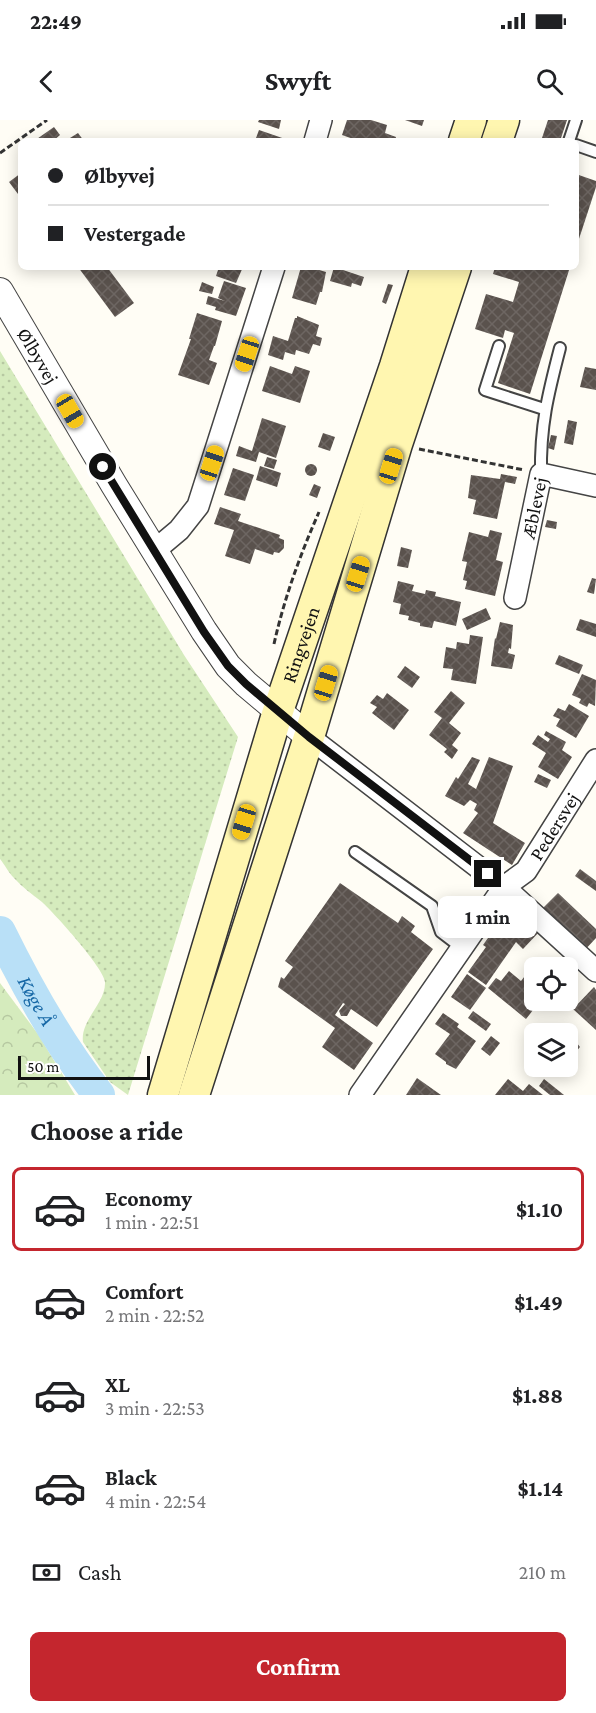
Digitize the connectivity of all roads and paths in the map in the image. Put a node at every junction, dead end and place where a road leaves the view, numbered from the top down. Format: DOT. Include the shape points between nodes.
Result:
graph roads {
  1 [pos="47,120"];
  2 [pos="321,120"];
  3 [pos="471,120"];
  4 [pos="504,120"];
  5 [pos="576,120"];
  6 [pos="21,138"];
  7 [pos="316,138"];
  8 [pos="465,138"];
  9 [pos="498,138"];
  10 [pos="570,138"];
  11 [pos="18,140"];
  12 [pos="579,146"];
  13 [pos="596,152"];
  14 [pos="0,153"];
  15 [pos="273,270"];
  16 [pos="425,270"];
  17 [pos="455,270"];
  18 [pos="0,291"];
  19 [pos="499,346"];
  20 [pos="560,348"];
  21 [pos="544,409"];
  22 [pos="418,448"];
  23 [pos="541,474"];
  24 [pos="596,486"];
  25 [pos="154,552"];
  26 [pos="515,597"];
  27 [pos="278,711"];
  28 [pos="309,737"];
  29 [pos="596,760"];
  30 [pos="355,852"];
  31 [pos="504,887"];
  32 [pos="462,948"];
  33 [pos="596,971"];
  34 [pos="163,1095"];
  35 [pos="194,1095"];
  36 [pos="360,1095"];
  1 -- 6 [label="path"];
  2 -- 7 [label="street"];
  3 -- 8 [label="main road"];
  4 -- 9 [label="main road"];
  5 -- 10 [label="lane"];
  11 -- 14 [label="path"];
  12 -- 13 [label="lane"];
  15 -- 25 [label="street" via="198,506"];
  16 -- 27 [label="main road, Ringvejen"];
  17 -- 28 [label="main road, Ringvejen" via="397,444"];
  18 -- 25 [label="street, Ølbyvej"];
  19 -- 21 [label="lane" via="484,390"];
  20 -- 21 [label="lane"];
  21 -- 23 [label="lane"];
  22 -- 23 [label="path"];
  23 -- 24 [label="street, Æblevej"];
  23 -- 26 [label="street, Æblevej"];
  25 -- 27 [label="street, Ølbyvej" via="228,666"];
  27 -- 28 [label="street, Ølbyvej"];
  27 -- 34 [label="main road, Ringvejen"];
  28 -- 31 [label="street"];
  28 -- 35 [label="main road, Ringvejen"];
  29 -- 31 [label="street, Pedersvej" via="526,871"];
  30 -- 32 [label="lane" via="432,906 441,932"];
  31 -- 32 [label="street, Pedersvej"];
  31 -- 33 [label="street"];
  32 -- 36 [label="street, Pedersvej"];
}
